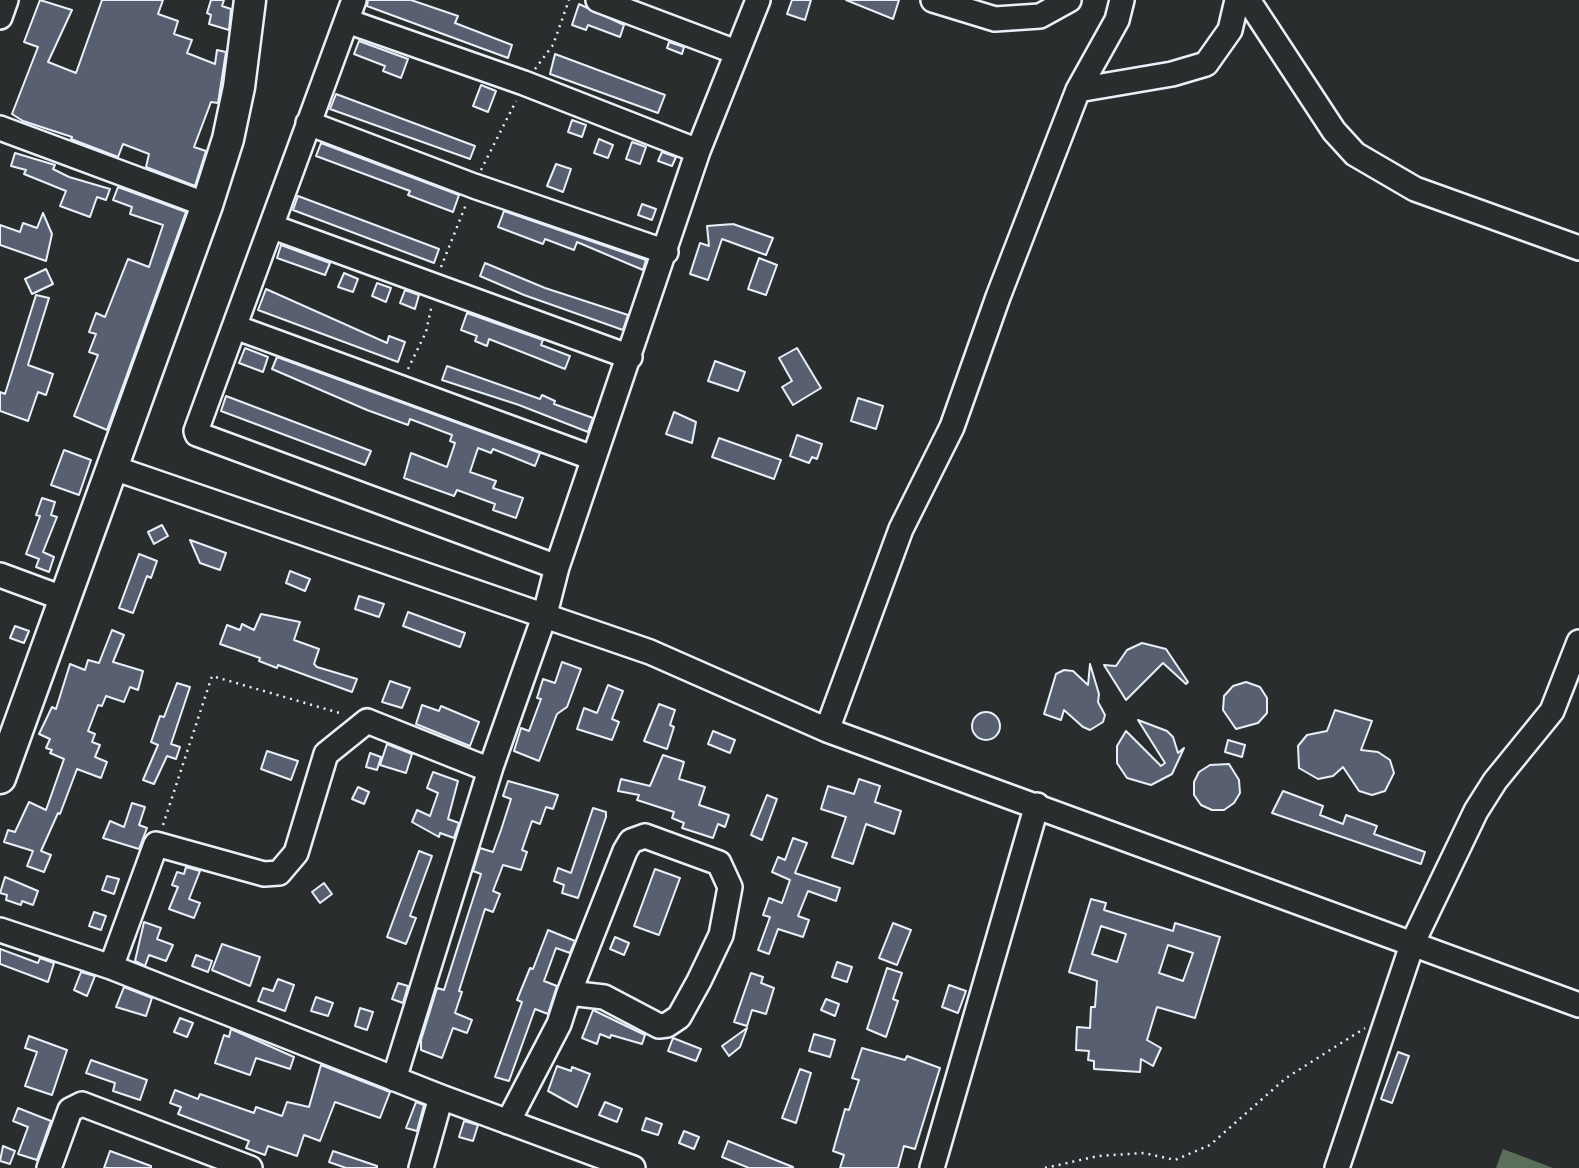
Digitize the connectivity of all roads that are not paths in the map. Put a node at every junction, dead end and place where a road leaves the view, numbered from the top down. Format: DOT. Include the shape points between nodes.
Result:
graph roads {
  1 [pos="6,0"];
  2 [pos="250,0"];
  3 [pos="598,0"];
  4 [pos="758,0"];
  5 [pos="933,0"];
  6 [pos="1069,0"];
  7 [pos="1122,0"];
  8 [pos="1237,0"];
  9 [pos="1248,0"];
  10 [pos="351,10"];
  11 [pos="0,17"];
  12 [pos="736,52"];
  13 [pos="1079,90"];
  14 [pos="308,123"];
  15 [pos="0,128"];
  16 [pos="698,151"];
  17 [pos="207,205"];
  18 [pos="273,227"];
  19 [pos="1579,248"];
  20 [pos="666,252"];
  21 [pos="235,327"];
  22 [pos="630,357"];
  23 [pos="593,458"];
  24 [pos="114,468"];
  25 [pos="557,567"];
  26 [pos="0,575"];
  27 [pos="65,598"];
  28 [pos="545,614"];
  29 [pos="1579,642"];
  30 [pos="827,730"];
  31 [pos="490,770"];
  32 [pos="0,778"];
  33 [pos="1037,805"];
  34 [pos="0,930"];
  35 [pos="1413,942"];
  36 [pos="111,967"];
  37 [pos="569,993"];
  38 [pos="1579,1005"];
  39 [pos="394,1079"];
  40 [pos="441,1097"];
  41 [pos="508,1122"];
  42 [pos="49,1168"];
  43 [pos="250,1168"];
  44 [pos="421,1168"];
  45 [pos="633,1168"];
  46 [pos="932,1168"];
  47 [pos="1337,1168"];
  1 -- 11 [label="street"];
  2 -- 17 [label="main road" via="233,113"];
  3 -- 12 [label="street"];
  4 -- 12 [label="street"];
  5 -- 6 [label="street" via="995,19 1040,16"];
  7 -- 13 [label="street"];
  8 -- 13 [label="street" via="1230,30 1206,64"];
  9 -- 19 [label="street" via="1334,131 1355,154 1415,189"];
  10 -- 14 [label="street"];
  10 -- 16 [label="street"];
  12 -- 16 [label="street"];
  13 -- 30 [label="street" via="952,427 901,529"];
  14 -- 18 [label="street"];
  14 -- 20 [label="street"];
  15 -- 17 [label="street"];
  16 -- 20 [label="street"];
  17 -- 24 [label="main road"];
  18 -- 21 [label="street"];
  18 -- 22 [label="street"];
  20 -- 22 [label="street"];
  21 -- 23 [label="street"];
  21 -- 25 [label="street" via="195,428 197,435"];
  22 -- 23 [label="street"];
  23 -- 25 [label="street"];
  24 -- 27 [label="main road"];
  24 -- 28 [label="street"];
  25 -- 28 [label="street"];
  26 -- 27 [label="street"];
  27 -- 32 [label="main road"];
  28 -- 30 [label="street" via="650,652"];
  28 -- 31 [label="street"];
  29 -- 35 [label="street" via="1552,711 1476,811"];
  30 -- 33 [label="street"];
  31 -- 36 [label="street" via="367,721 326,754 296,853 279,873 264,874 156,845"];
  31 -- 39 [label="street"];
  33 -- 35 [label="street"];
  33 -- 46 [label="street"];
  34 -- 36 [label="street"];
  35 -- 38 [label="street"];
  35 -- 47 [label="street"];
  36 -- 39 [label="street"];
  37 -- 37 [label="street" via="631,841 645,836 719,863 724,869 730,887 720,935 673,1022 659,1026 604,998"];
  37 -- 41 [label="street" via="559,1024"];
  39 -- 40 [label="street"];
  40 -- 41 [label="street"];
  40 -- 44 [label="street"];
  41 -- 45 [label="street"];
  42 -- 43 [label="street" via="70,1110 82,1104"];
}
